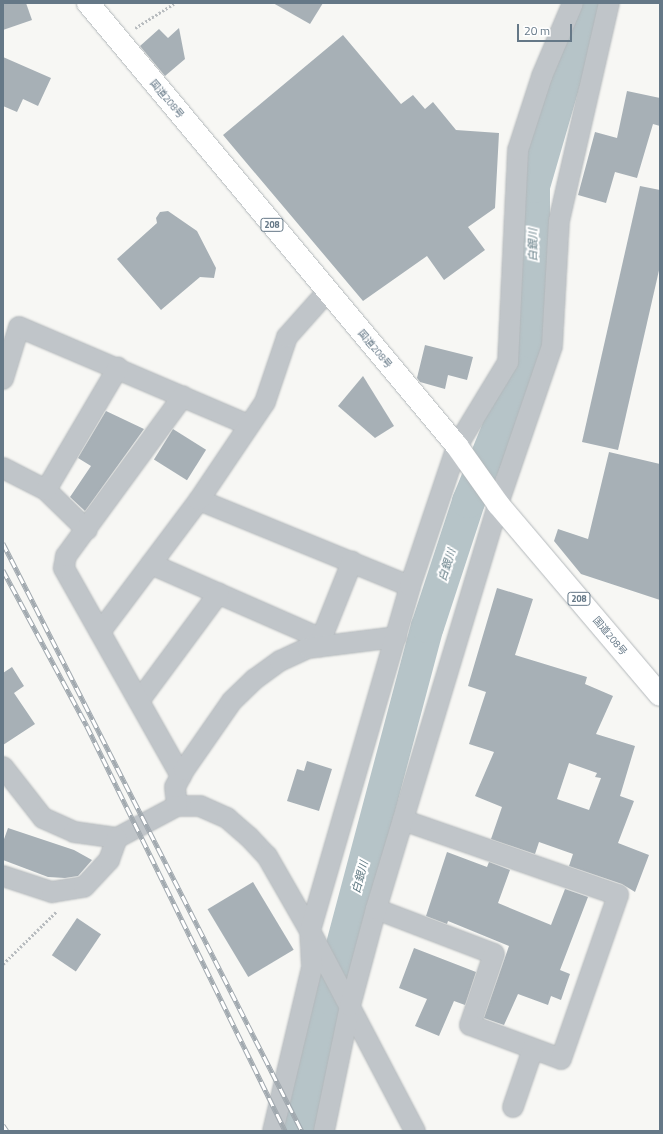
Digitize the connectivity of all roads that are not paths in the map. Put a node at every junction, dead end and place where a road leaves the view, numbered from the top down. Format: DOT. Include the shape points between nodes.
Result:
graph roads {
  1 [pos="88,3"];
  2 [pos="573,3"];
  3 [pos="609,3"];
  4 [pos="327,292"];
  5 [pos="118,368"];
  6 [pos="3,379"];
  7 [pos="183,396"];
  8 [pos="249,425"];
  9 [pos="457,446"];
  10 [pos="3,468"];
  11 [pos="46,490"];
  12 [pos="198,500"];
  13 [pos="498,504"];
  14 [pos="87,530"];
  15 [pos="352,562"];
  16 [pos="151,564"];
  17 [pos="410,586"];
  18 [pos="219,593"];
  19 [pos="100,632"];
  20 [pos="396,637"];
  21 [pos="320,643"];
  22 [pos="660,695"];
  23 [pos="138,701"];
  24 [pos="3,767"];
  25 [pos="181,776"];
  26 [pos="177,806"];
  27 [pos="403,820"];
  28 [pos="116,838"];
  29 [pos="3,876"];
  30 [pos="376,909"];
  31 [pos="314,938"];
  32 [pos="347,1000"];
  33 [pos="533,1049"];
  34 [pos="514,1107"];
  35 [pos="273,1131"];
  36 [pos="324,1131"];
  37 [pos="415,1131"];
  1 -- 4 [label="highway, 国道208号 / 208"];
  2 -- 9 [label="street" via="542,76 518,150 508,362"];
  3 -- 13 [label="street" via="559,222 552,346"];
  4 -- 8 [label="street" via="287,337 265,402"];
  4 -- 9 [label="highway, 国道208号 / 208"];
  5 -- 6 [label="street" via="19,327"];
  5 -- 7 [label="street"];
  5 -- 11 [label="street"];
  7 -- 8 [label="street"];
  7 -- 14 [label="street"];
  8 -- 12 [label="street"];
  9 -- 13 [label="highway, 国道208号 / 208"];
  9 -- 17 [label="street"];
  10 -- 11 [label="street"];
  11 -- 14 [label="street"];
  12 -- 15 [label="street"];
  12 -- 16 [label="street"];
  13 -- 22 [label="highway, 国道208号 / 208"];
  13 -- 27 [label="street"];
  14 -- 19 [label="street" via="66,556 64,568"];
  15 -- 17 [label="street"];
  15 -- 21 [label="street"];
  16 -- 18 [label="street"];
  16 -- 19 [label="street"];
  17 -- 20 [label="street"];
  18 -- 21 [label="street"];
  18 -- 23 [label="street"];
  19 -- 23 [label="street"];
  20 -- 21 [label="street"];
  20 -- 31 [label="street"];
  21 -- 25 [label="street" via="280,661 256,679 213,725"];
  23 -- 25 [label="street"];
  24 -- 28 [label="street" via="43,818 57,827"];
  25 -- 26 [label="street" via="175,787"];
  26 -- 28 [label="street"];
  26 -- 31 [label="street" via="200,806 227,818 249,837 267,856"];
  27 -- 30 [label="street"];
  27 -- 33 [label="street" via="618,895 561,1059"];
  28 -- 29 [label="street" via="109,860 84,887 52,892"];
  30 -- 32 [label="street"];
  30 -- 33 [label="street" via="494,954 470,1025"];
  31 -- 32 [label="street"];
  31 -- 35 [label="street" via="312,968"];
  32 -- 36 [label="street"];
  32 -- 37 [label="street"];
  33 -- 34 [label="street"];
}
